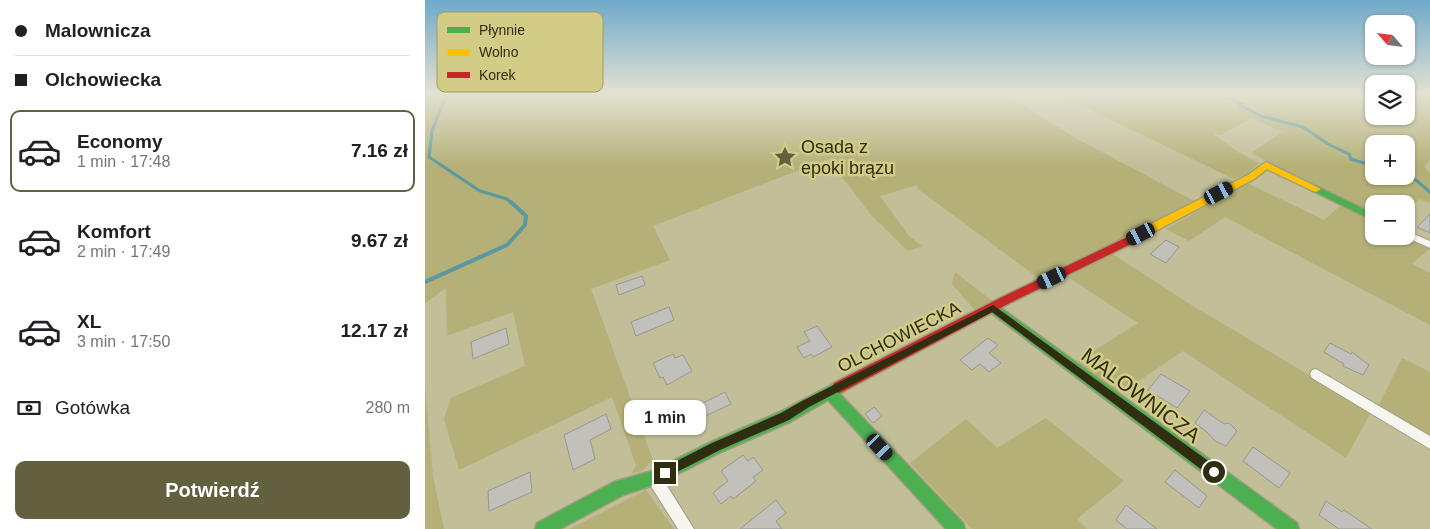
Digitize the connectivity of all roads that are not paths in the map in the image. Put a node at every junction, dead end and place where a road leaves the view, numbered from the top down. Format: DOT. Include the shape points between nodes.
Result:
graph roads {
  1 [pos="1365,214"];
  2 [pos="1415,238"];
  3 [pos="1430,245"];
  4 [pos="993,308"];
  5 [pos="1316,374"];
  6 [pos="829,392"];
  7 [pos="1430,444"];
  8 [pos="654,478"];
  9 [pos="543,529"];
  10 [pos="687,529"];
  11 [pos="957,529"];
  12 [pos="1291,529"];
  1 -- 4 [label="street, OLCHOWIECKA" via="1266,165 1251,177"];
  2 -- 3 [label="street"];
  4 -- 6 [label="street, OLCHOWIECKA"];
  4 -- 12 [label="street, MALOWNICZA"];
  5 -- 7 [label="street"];
  6 -- 8 [label="street, OLCHOWIECKA" via="785,417"];
  6 -- 11 [label="street"];
  8 -- 9 [label="street, OLCHOWIECKA" via="620,488"];
  8 -- 10 [label="street"];
}
